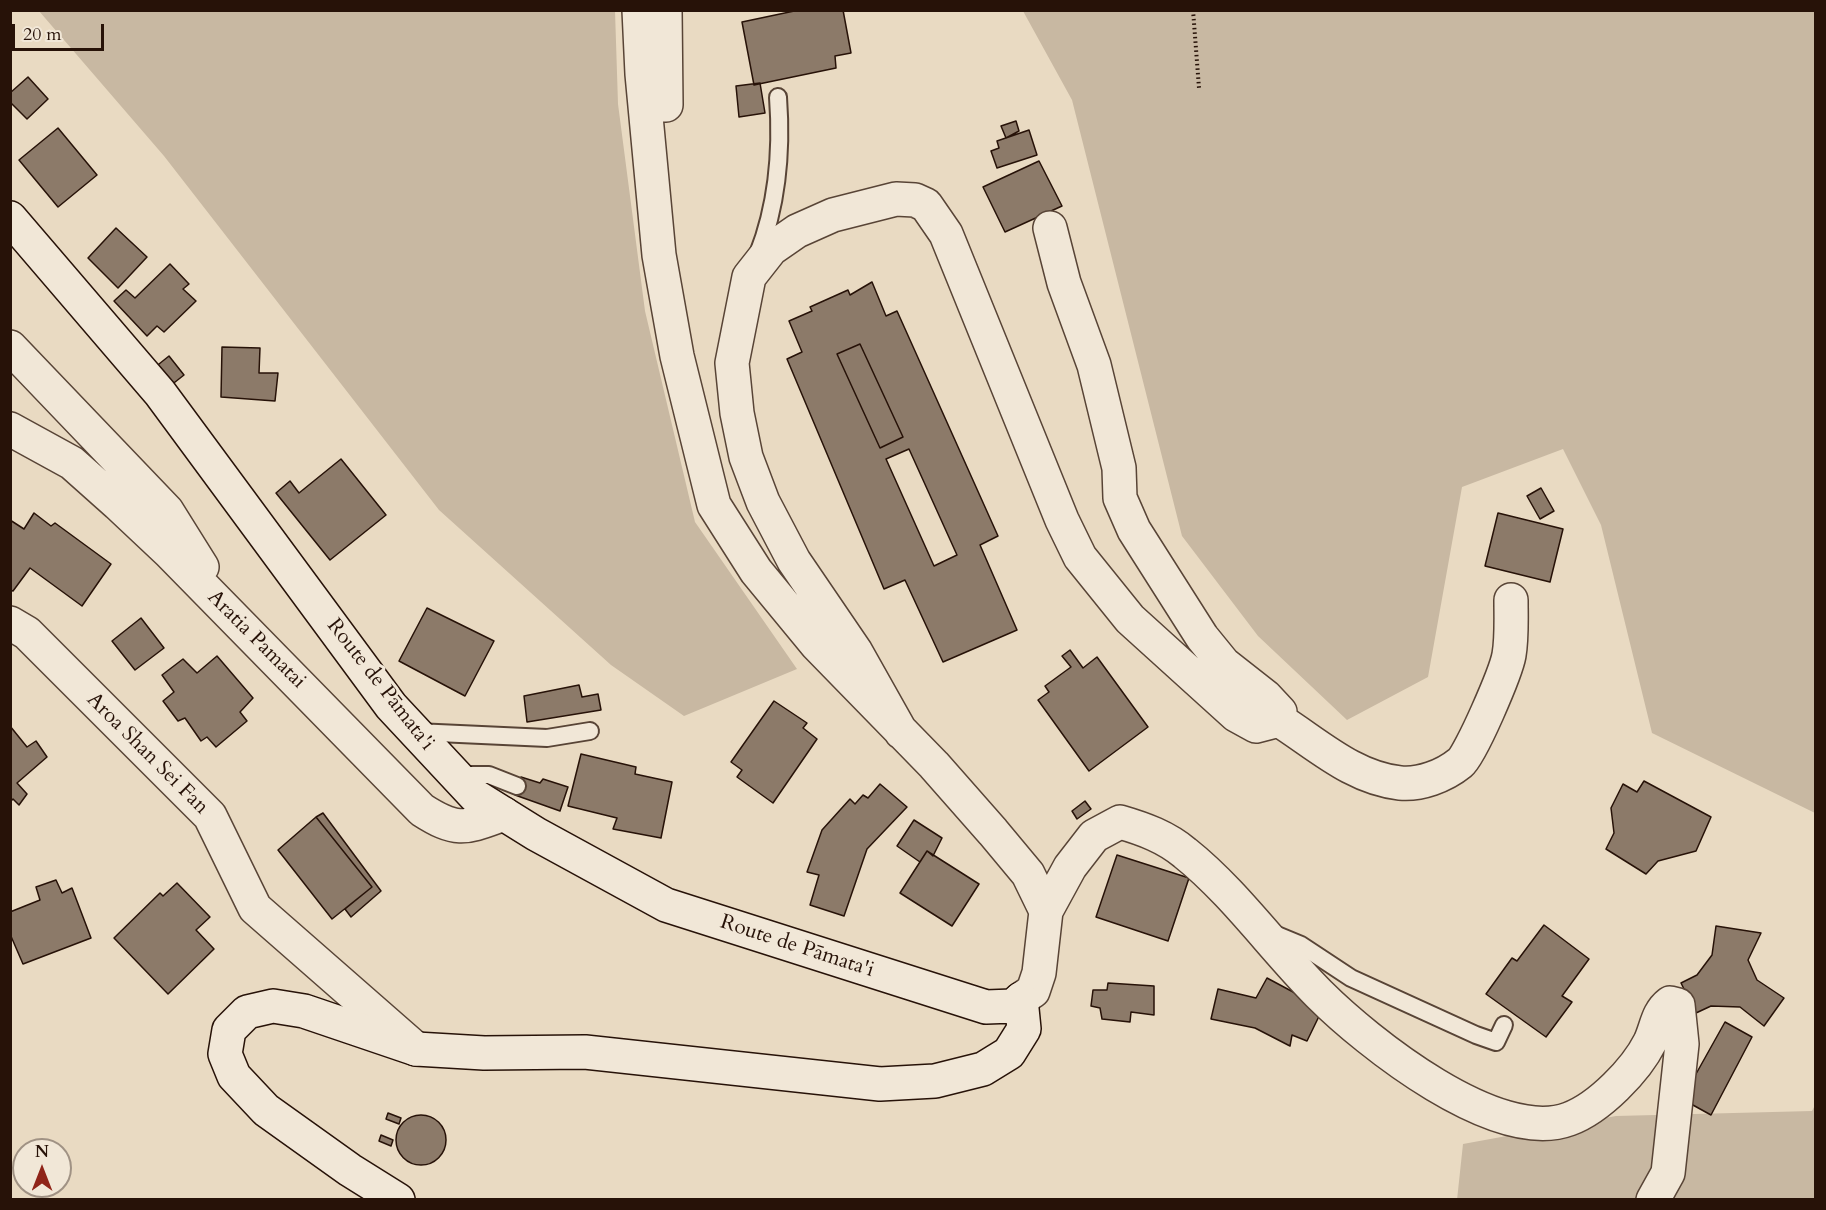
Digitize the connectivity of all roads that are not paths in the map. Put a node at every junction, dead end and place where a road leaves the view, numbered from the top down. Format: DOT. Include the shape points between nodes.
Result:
graph roads {
  1 [pos="639,10"];
  2 [pos="665,10"];
  3 [pos="778,97"];
  4 [pos="10,218"];
  5 [pos="1050,228"];
  6 [pos="749,277"];
  7 [pos="10,347"];
  8 [pos="682,377"];
  9 [pos="10,429"];
  10 [pos="1511,600"];
  11 [pos="231,615"];
  12 [pos="10,623"];
  13 [pos="1279,720"];
  14 [pos="590,731"];
  15 [pos="412,732"];
  16 [pos="902,732"];
  17 [pos="510,800"];
  18 [pos="1046,911"];
  19 [pos="1255,926"];
  20 [pos="1021,999"];
  21 [pos="1504,1025"];
  22 [pos="416,1049"];
  23 [pos="398,1200"];
  24 [pos="1653,1200"];
  1 -- 8 [label="street" via="659,255"];
  2 -- 8 [label="street" via="668,173 681,302 691,357"];
  3 -- 6 [label="lane" via="781,132 775,204"];
  4 -- 15 [label="street, Route de Pāmata'i" via="160,393"];
  5 -- 13 [label="street" via="1064,283 1094,365 1119,468 1120,498 1134,530 1202,637 1224,664 1280,712"];
  6 -- 13 [label="street" via="771,249 797,231 832,215 896,199 926,205 946,234 1080,557 1130,619 1236,715 1256,726"];
  6 -- 16 [label="street" via="732,363 746,457 763,502 794,561 856,652"];
  7 -- 11 [label="street" via="167,511"];
  8 -- 16 [label="street" via="714,505 756,571 811,637"];
  9 -- 11 [label="street, Aratia Pamatai" via="72,463"];
  10 -- 13 [label="street" via="1509,656 1483,722 1462,762 1436,778 1401,783 1370,775 1325,754"];
  11 -- 17 [label="street, Aratia Pamatai" via="422,810 446,825 470,827"];
  12 -- 22 [label="street, Aroa Shan Sei Fan" via="27,633 210,816 255,908"];
  14 -- 15 [label="lane" via="547,738"];
  15 -- 17 [label="street, Route de Pāmata'i" via="475,796"];
  16 -- 18 [label="street" via="1028,874"];
  17 -- 20 [label="street, Route de Pāmata'i" via="666,905 986,1007 1013,1006"];
  18 -- 19 [label="street" via="1070,867 1094,836 1120,822 1153,832 1185,852"];
  18 -- 20 [label="street" via="1039,974 1033,991"];
  19 -- 21 [label="lane" via="1301,945 1350,978 1476,1035 1496,1042"];
  19 -- 24 [label="street" via="1319,995 1373,1043 1464,1102 1508,1118 1542,1123 1569,1119 1602,1098 1621,1081 1649,1043 1661,1010 1670,1003 1678,1005 1682,1044 1668,1173"];
  20 -- 22 [label="street" via="1024,1029 1009,1053 982,1069 935,1081 880,1084 585,1052"];
  22 -- 23 [label="street" via="304,1011 273,1006 248,1012 229,1030 225,1054 234,1076 266,1110"];
}
